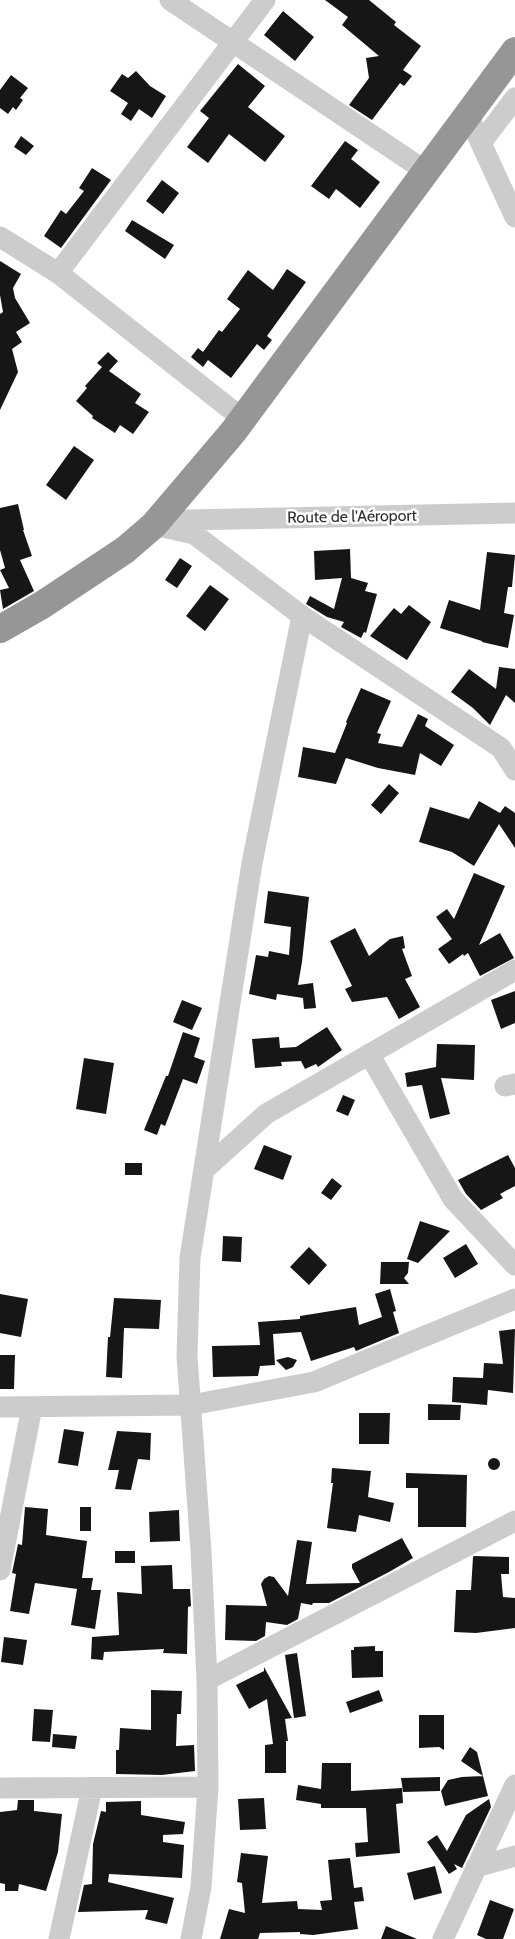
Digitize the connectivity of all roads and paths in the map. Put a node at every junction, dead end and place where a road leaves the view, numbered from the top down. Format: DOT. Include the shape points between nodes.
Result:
graph roads {
  1 [pos="170,0"];
  2 [pos="265,0"];
  3 [pos="234,43"];
  4 [pos="515,51"];
  5 [pos="515,98"];
  6 [pos="468,115"];
  7 [pos="481,143"];
  8 [pos="426,172"];
  9 [pos="515,217"];
  10 [pos="0,237"];
  11 [pos="58,273"];
  12 [pos="243,419"];
  13 [pos="515,513"];
  14 [pos="187,517"];
  15 [pos="154,525"];
  16 [pos="302,616"];
  17 [pos="0,629"];
  18 [pos="515,770"];
  19 [pos="515,970"];
  20 [pos="369,1054"];
  21 [pos="204,1170"];
  22 [pos="515,1264"];
  23 [pos="515,1298"];
  24 [pos="191,1405"];
  25 [pos="0,1407"];
  26 [pos="32,1407"];
  27 [pos="515,1521"];
  28 [pos="0,1570"];
  29 [pos="207,1680"];
  30 [pos="515,1785"];
  31 [pos="208,1787"];
  32 [pos="0,1788"];
  33 [pos="92,1788"];
  34 [pos="515,1856"];
  35 [pos="476,1867"];
  36 [pos="59,1939"];
  37 [pos="191,1939"];
  38 [pos="443,1939"];
  1 -- 3 [label="street"];
  2 -- 3 [label="street"];
  3 -- 8 [label="street"];
  3 -- 11 [label="street"];
  4 -- 6 [label="highway"];
  5 -- 7 [label="street"];
  6 -- 7 [label="street"];
  6 -- 8 [label="highway"];
  7 -- 9 [label="street"];
  8 -- 12 [label="highway"];
  10 -- 11 [label="street"];
  11 -- 12 [label="street"];
  12 -- 14 [label="highway"];
  13 -- 14 [label="street, Route de l'Aéroport"];
  14 -- 15 [label="highway"];
  14 -- 15 [label="street"];
  14 -- 16 [label="street"];
  15 -- 17 [label="highway" via="125,550"];
  16 -- 18 [label="street" via="501,748"];
  16 -- 21 [label="street" via="252,863"];
  19 -- 20 [label="street"];
  20 -- 21 [label="street" via="266,1114"];
  20 -- 22 [label="street" via="453,1199"];
  21 -- 24 [label="street" via="190,1258 187,1356"];
  23 -- 24 [label="street" via="314,1382"];
  24 -- 26 [label="street"];
  24 -- 29 [label="street"];
  25 -- 26 [label="street"];
  26 -- 28 [label="street"];
  27 -- 29 [label="street"];
  29 -- 31 [label="street"];
  30 -- 35 [label="street"];
  31 -- 33 [label="street"];
  31 -- 37 [label="street" via="201,1887"];
  32 -- 33 [label="street"];
  33 -- 36 [label="street"];
  34 -- 35 [label="street"];
  35 -- 38 [label="street"];
}
